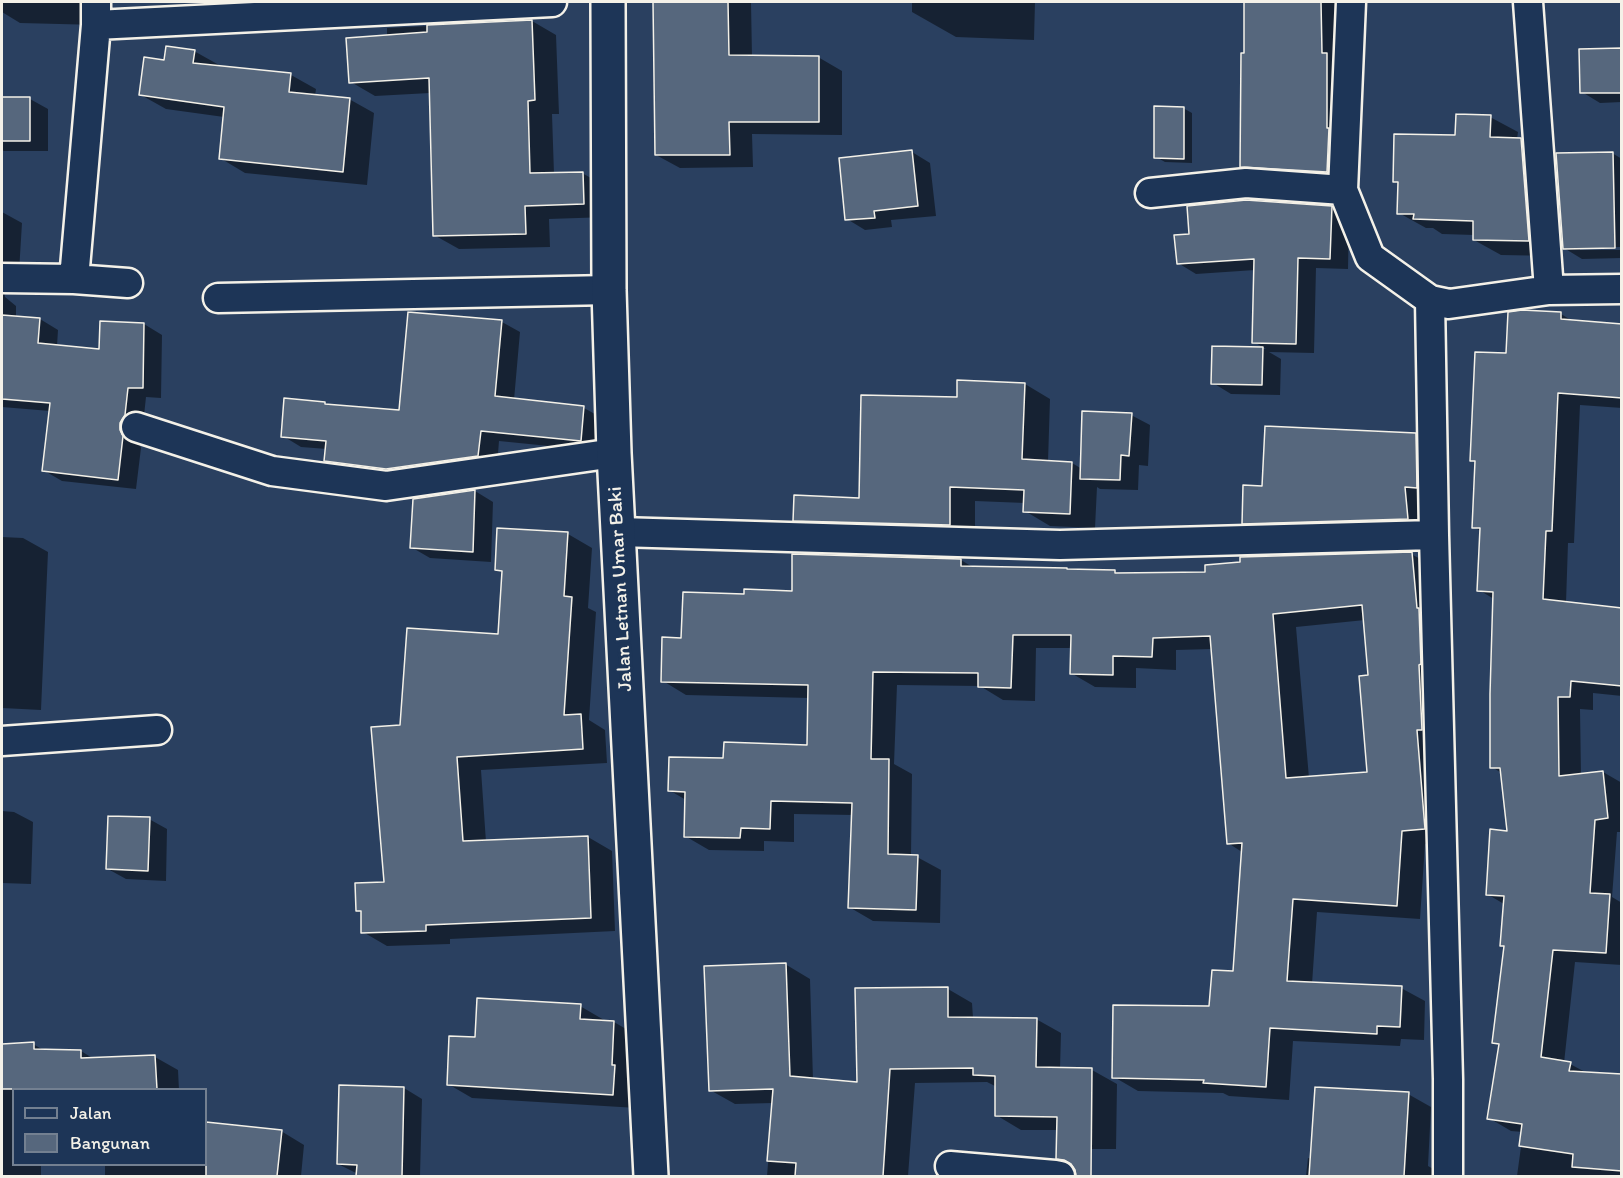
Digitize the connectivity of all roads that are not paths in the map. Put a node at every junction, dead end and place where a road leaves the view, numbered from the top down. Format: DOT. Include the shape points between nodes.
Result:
graph roads {
  1 [pos="552,2"];
  2 [pos="608,2"];
  3 [pos="1351,2"];
  4 [pos="1528,2"];
  5 [pos="96,13"];
  6 [pos="1343,190"];
  7 [pos="1150,193"];
  8 [pos="2,278"];
  9 [pos="74,279"];
  10 [pos="129,283"];
  11 [pos="1622,289"];
  12 [pos="609,290"];
  13 [pos="1549,290"];
  14 [pos="218,298"];
  15 [pos="1430,300"];
  16 [pos="136,427"];
  17 [pos="614,453"];
  18 [pos="619,532"];
  19 [pos="1434,535"];
  20 [pos="157,730"];
  21 [pos="2,741"];
  22 [pos="950,1166"];
  23 [pos="651,1176"];
  24 [pos="1060,1176"];
  25 [pos="1448,1176"];
  1 -- 5 [label="street"];
  2 -- 12 [label="street, Jalan Letnan Umar Baki"];
  3 -- 6 [label="street"];
  4 -- 13 [label="street"];
  5 -- 9 [label="street"];
  6 -- 7 [label="street" via="1246,183"];
  6 -- 15 [label="street" via="1370,256"];
  8 -- 9 [label="street"];
  9 -- 10 [label="street"];
  11 -- 13 [label="street"];
  12 -- 14 [label="street"];
  12 -- 17 [label="street, Jalan Letnan Umar Baki"];
  13 -- 15 [label="street" via="1449,304"];
  15 -- 19 [label="street"];
  16 -- 17 [label="street" via="272,471 386,486"];
  17 -- 18 [label="street, Jalan Letnan Umar Baki"];
  18 -- 19 [label="street" via="1060,545"];
  18 -- 23 [label="street, Jalan Letnan Umar Baki"];
  19 -- 25 [label="street"];
  20 -- 21 [label="street"];
  22 -- 24 [label="street"];
}
